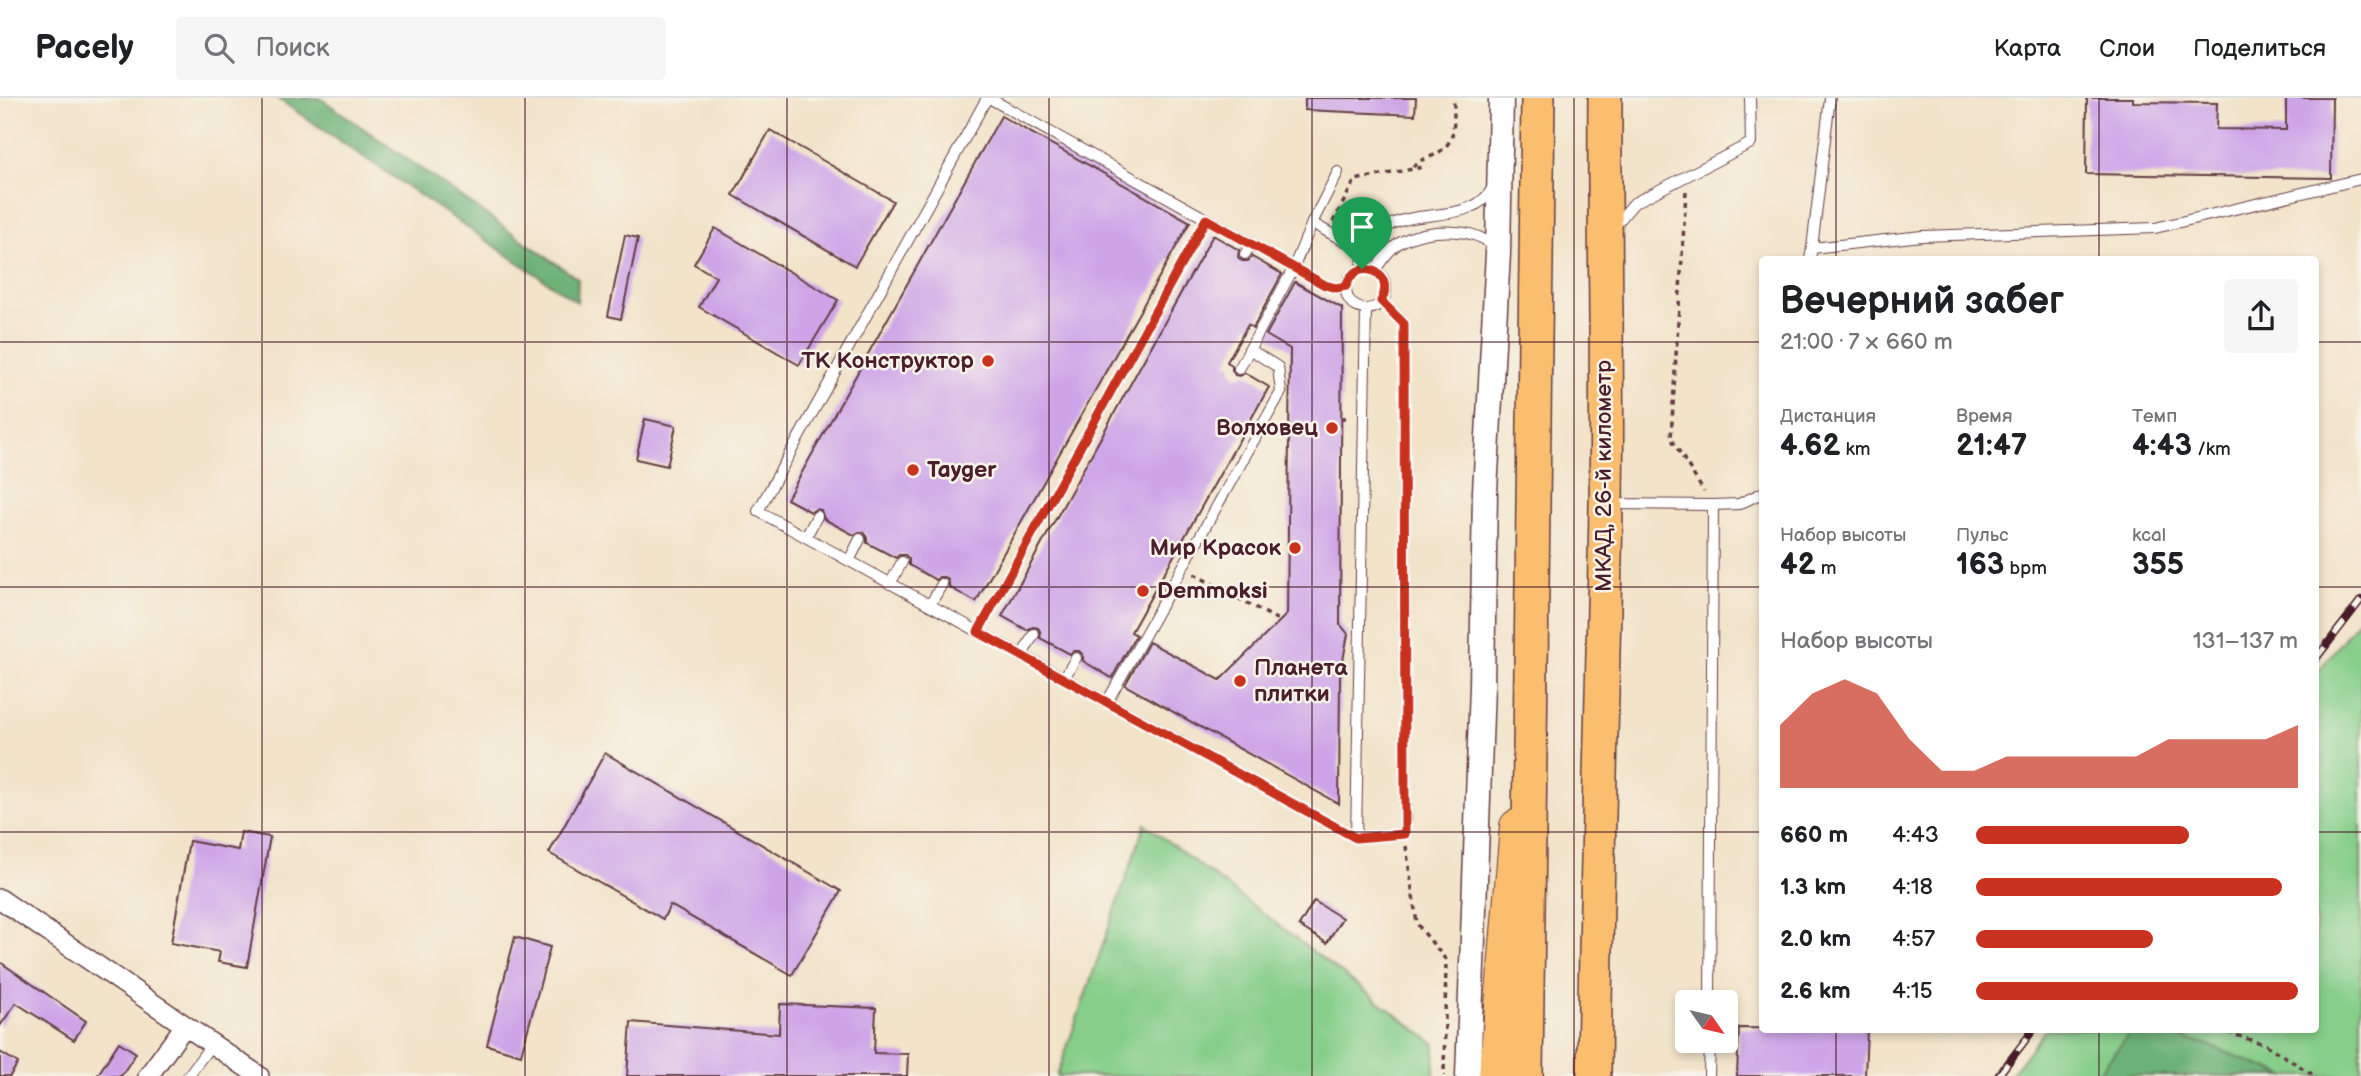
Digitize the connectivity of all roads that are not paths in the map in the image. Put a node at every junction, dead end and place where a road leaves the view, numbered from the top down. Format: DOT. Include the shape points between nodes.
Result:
graph roads {
  1 [pos="988,98"];
  2 [pos="1501,98"];
  3 [pos="1538,98"];
  4 [pos="1605,98"];
  5 [pos="1750,98"];
  6 [pos="1830,98"];
  7 [pos="1338,172"];
  8 [pos="1499,172"];
  9 [pos="2361,179"];
  10 [pos="1206,219"];
  11 [pos="1312,223"];
  12 [pos="1374,239"];
  13 [pos="1604,239"];
  14 [pos="1812,248"];
  15 [pos="1498,253"];
  16 [pos="1811,256"];
  17 [pos="1293,268"];
  18 [pos="1362,269"];
  19 [pos="1374,271"];
  20 [pos="1346,286"];
  21 [pos="1381,301"];
  22 [pos="1366,309"];
  23 [pos="1249,349"];
  24 [pos="1239,369"];
  25 [pos="1759,494"];
  26 [pos="1606,504"];
  27 [pos="1713,505"];
  28 [pos="817,516"];
  29 [pos="806,537"];
  30 [pos="860,539"];
  31 [pos="849,561"];
  32 [pos="902,562"];
  33 [pos="890,584"];
  34 [pos="942,584"];
  35 [pos="930,605"];
  36 [pos="978,632"];
  37 [pos="1034,634"];
  38 [pos="1531,646"];
  39 [pos="1022,656"];
  40 [pos="1076,657"];
  41 [pos="1064,678"];
  42 [pos="1107,702"];
  43 [pos="1356,838"];
  44 [pos="0,899"];
  45 [pos="1710,990"];
  46 [pos="184,1027"];
  47 [pos="211,1045"];
  48 [pos="1710,1054"];
  49 [pos="148,1076"];
  50 [pos="188,1076"];
  51 [pos="258,1076"];
  52 [pos="1468,1076"];
  53 [pos="1494,1076"];
  54 [pos="1526,1076"];
  55 [pos="1594,1076"];
  56 [pos="1709,1076"];
  1 -- 10 [label="lane" via="1159,199"];
  1 -- 29 [label="lane" via="758,511"];
  2 -- 8 [label="street"];
  3 -- 38 [label="highway"];
  4 -- 13 [label="highway, МКАД, 26-й километр"];
  5 -- 13 [label="lane" via="1751,143 1634,203"];
  6 -- 14 [label="lane"];
  7 -- 11 [label="lane"];
  8 -- 12 [label="lane" via="1492,190 1479,204 1464,211 1402,219"];
  8 -- 15 [label="street"];
  9 -- 14 [label="lane" via="2155,228 1922,236"];
  10 -- 17 [label="lane" via="1248,249"];
  10 -- 36 [label="lane"];
  11 -- 12 [label="lane" via="1344,241"];
  11 -- 17 [label="lane"];
  12 -- 18 [label="lane" via="1363,256"];
  13 -- 26 [label="highway, МКАД, 26-й километр"];
  14 -- 16 [label="lane"];
  15 -- 19 [label="lane" via="1487,240 1462,231 1424,235 1389,251"];
  15 -- 52 [label="street" via="1485,491"];
  17 -- 20 [label="lane" via="1325,285"];
  17 -- 23 [label="lane"];
  18 -- 19 [label="lane"];
  18 -- 20 [label="lane"];
  19 -- 21 [label="lane" via="1383,279"];
  20 -- 22 [label="lane" via="1350,302"];
  21 -- 22 [label="lane"];
  21 -- 43 [label="lane" via="1404,324 1405,834"];
  22 -- 43 [label="lane"];
  23 -- 24 [label="lane"];
  23 -- 42 [label="lane" via="1278,367 1281,392"];
  25 -- 27 [label="lane" via="1739,504"];
  26 -- 27 [label="lane"];
  26 -- 55 [label="highway, МКАД, 26-й километр"];
  27 -- 45 [label="lane"];
  28 -- 29 [label="lane"];
  29 -- 31 [label="lane"];
  30 -- 31 [label="lane"];
  31 -- 33 [label="lane"];
  32 -- 33 [label="lane"];
  33 -- 35 [label="lane"];
  34 -- 35 [label="lane"];
  35 -- 36 [label="lane"];
  36 -- 39 [label="lane"];
  37 -- 39 [label="lane"];
  38 -- 53 [label="main road"];
  38 -- 54 [label="highway"];
  39 -- 41 [label="lane"];
  40 -- 41 [label="lane"];
  41 -- 42 [label="lane"];
  42 -- 43 [label="lane"];
  44 -- 46 [label="street"];
  46 -- 47 [label="street"];
  46 -- 49 [label="street"];
  47 -- 50 [label="lane"];
  47 -- 51 [label="street"];
  48 -- 56 [label="lane"];
}
